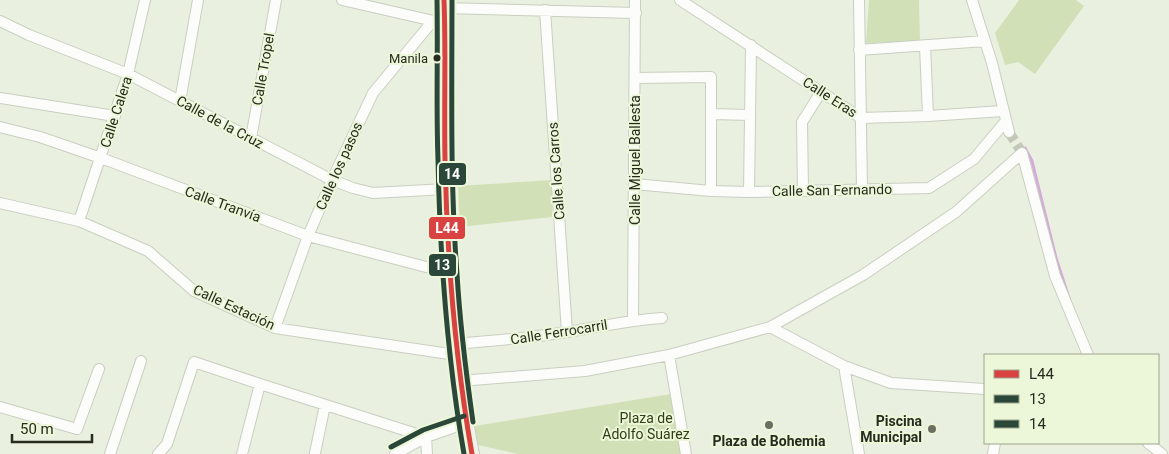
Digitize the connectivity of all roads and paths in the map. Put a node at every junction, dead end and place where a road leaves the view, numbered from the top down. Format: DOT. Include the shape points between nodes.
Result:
graph roads {
  1 [pos="145,0"];
  2 [pos="198,0"];
  3 [pos="276,0"];
  4 [pos="342,0"];
  5 [pos="635,0"];
  6 [pos="680,0"];
  7 [pos="859,0"];
  8 [pos="972,0"];
  9 [pos="444,4"];
  10 [pos="545,10"];
  11 [pos="636,13"];
  12 [pos="0,21"];
  13 [pos="438,22"];
  14 [pos="985,41"];
  15 [pos="752,46"];
  16 [pos="925,46"];
  17 [pos="859,50"];
  18 [pos="128,74"];
  19 [pos="635,78"];
  20 [pos="820,92"];
  21 [pos="0,98"];
  22 [pos="180,101"];
  23 [pos="1002,111"];
  24 [pos="712,114"];
  25 [pos="750,115"];
  26 [pos="115,116"];
  27 [pos="928,116"];
  28 [pos="861,118"];
  29 [pos="0,127"];
  30 [pos="251,138"];
  31 [pos="101,158"];
  32 [pos="332,180"];
  33 [pos="634,184"];
  34 [pos="446,189"];
  35 [pos="862,189"];
  36 [pos="803,190"];
  37 [pos="711,192"];
  38 [pos="749,192"];
  39 [pos="0,203"];
  40 [pos="79,221"];
  41 [pos="308,236"];
  42 [pos="449,274"];
  43 [pos="662,318"];
  44 [pos="633,320"];
  45 [pos="770,327"];
  46 [pos="275,328"];
  47 [pos="567,332"];
  48 [pos="456,350"];
  49 [pos="1088,354"];
  50 [pos="669,355"];
  51 [pos="141,361"];
  52 [pos="844,366"];
  53 [pos="99,369"];
  54 [pos="460,380"];
  55 [pos="260,384"];
  56 [pos="984,389"];
  57 [pos="324,405"];
  58 [pos="0,407"];
  59 [pos="466,423"];
  60 [pos="426,437"];
  61 [pos="1149,444"];
  62 [pos="315,453"];
  63 [pos="110,454"];
  64 [pos="158,454"];
  65 [pos="242,454"];
  66 [pos="395,454"];
  67 [pos="427,454"];
  68 [pos="473,454"];
  69 [pos="686,454"];
  70 [pos="859,454"];
  71 [pos="1162,454"];
  1 -- 18 [label="street, Calle Calera"];
  2 -- 22 [label="street"];
  3 -- 30 [label="street, Calle Tropel"];
  4 -- 13 [label="street"];
  5 -- 11 [label="street, Calle Miguel Ballesta"];
  6 -- 15 [label="street, Calle Eras"];
  7 -- 17 [label="street"];
  8 -- 14 [label="street"];
  9 -- 10 [label="street"];
  9 -- 13 [label="main road"];
  10 -- 11 [label="street"];
  10 -- 47 [label="street, Calle los Carros"];
  11 -- 19 [label="street, Calle Miguel Ballesta"];
  12 -- 18 [label="street, Calle de la Cruz"];
  13 -- 32 [label="street, Calle los pasos" via="373,93"];
  13 -- 34 [label="main road"];
  14 -- 16 [label="street"];
  14 -- 23 [label="street"];
  15 -- 20 [label="street, Calle Eras"];
  15 -- 25 [label="street"];
  16 -- 17 [label="street"];
  16 -- 27 [label="street"];
  17 -- 28 [label="street"];
  18 -- 22 [label="street, Calle de la Cruz"];
  18 -- 26 [label="street, Calle Calera"];
  19 -- 24 [label="street" via="711,77"];
  19 -- 33 [label="street, Calle Miguel Ballesta"];
  20 -- 28 [label="street, Calle Eras"];
  20 -- 36 [label="street" via="802,122"];
  21 -- 26 [label="street"];
  22 -- 30 [label="street, Calle de la Cruz"];
  23 -- 27 [label="street, Calle Eras"];
  23 -- 35 [label="street, Calle San Fernando" via="1007,127 974,159 929,188"];
  24 -- 25 [label="street"];
  24 -- 37 [label="street"];
  25 -- 38 [label="street"];
  26 -- 31 [label="street, Calle Calera"];
  27 -- 28 [label="street, Calle Eras"];
  28 -- 35 [label="street"];
  29 -- 31 [label="street, Calle Tranvía"];
  30 -- 32 [label="street, Calle de la Cruz"];
  31 -- 40 [label="street, Calle Calera"];
  31 -- 41 [label="street, Calle Tranvía"];
  32 -- 34 [label="street, Calle de la Cruz" via="373,193"];
  32 -- 41 [label="street, Calle los pasos"];
  33 -- 37 [label="street, Calle San Fernando"];
  33 -- 44 [label="street, Calle Miguel Ballesta"];
  34 -- 42 [label="main road"];
  35 -- 36 [label="street, Calle San Fernando"];
  36 -- 38 [label="street, Calle San Fernando"];
  37 -- 38 [label="street, Calle San Fernando"];
  39 -- 40 [label="street, Calle Estación"];
  40 -- 46 [label="street, Calle Estación" via="148,251 194,291"];
  41 -- 42 [label="street, Calle Tranvía"];
  41 -- 46 [label="street, Calle los pasos"];
  42 -- 48 [label="main road"];
  43 -- 44 [label="street, Calle Ferrocarril"];
  44 -- 47 [label="street, Calle Ferrocarril"];
  45 -- 49 [label="street" via="863,274 956,212 1022,153 1055,276"];
  45 -- 50 [label="street"];
  45 -- 52 [label="street"];
  46 -- 48 [label="street, Calle Estación"];
  47 -- 48 [label="street, Calle Ferrocarril"];
  48 -- 54 [label="main road"];
  50 -- 54 [label="street" via="583,371"];
  50 -- 69 [label="street"];
  51 -- 63 [label="street"];
  52 -- 56 [label="street" via="891,383"];
  52 -- 70 [label="street"];
  53 -- 58 [label="street" via="77,429"];
  54 -- 59 [label="main road"];
  55 -- 57 [label="street"];
  55 -- 64 [label="street" via="194,362 167,444"];
  55 -- 65 [label="street"];
  57 -- 60 [label="street"];
  57 -- 62 [label="street"];
  59 -- 60 [label="street"];
  59 -- 68 [label="main road"];
  60 -- 66 [label="street"];
  60 -- 67 [label="street"];
  61 -- 71 [label="street"];
}
